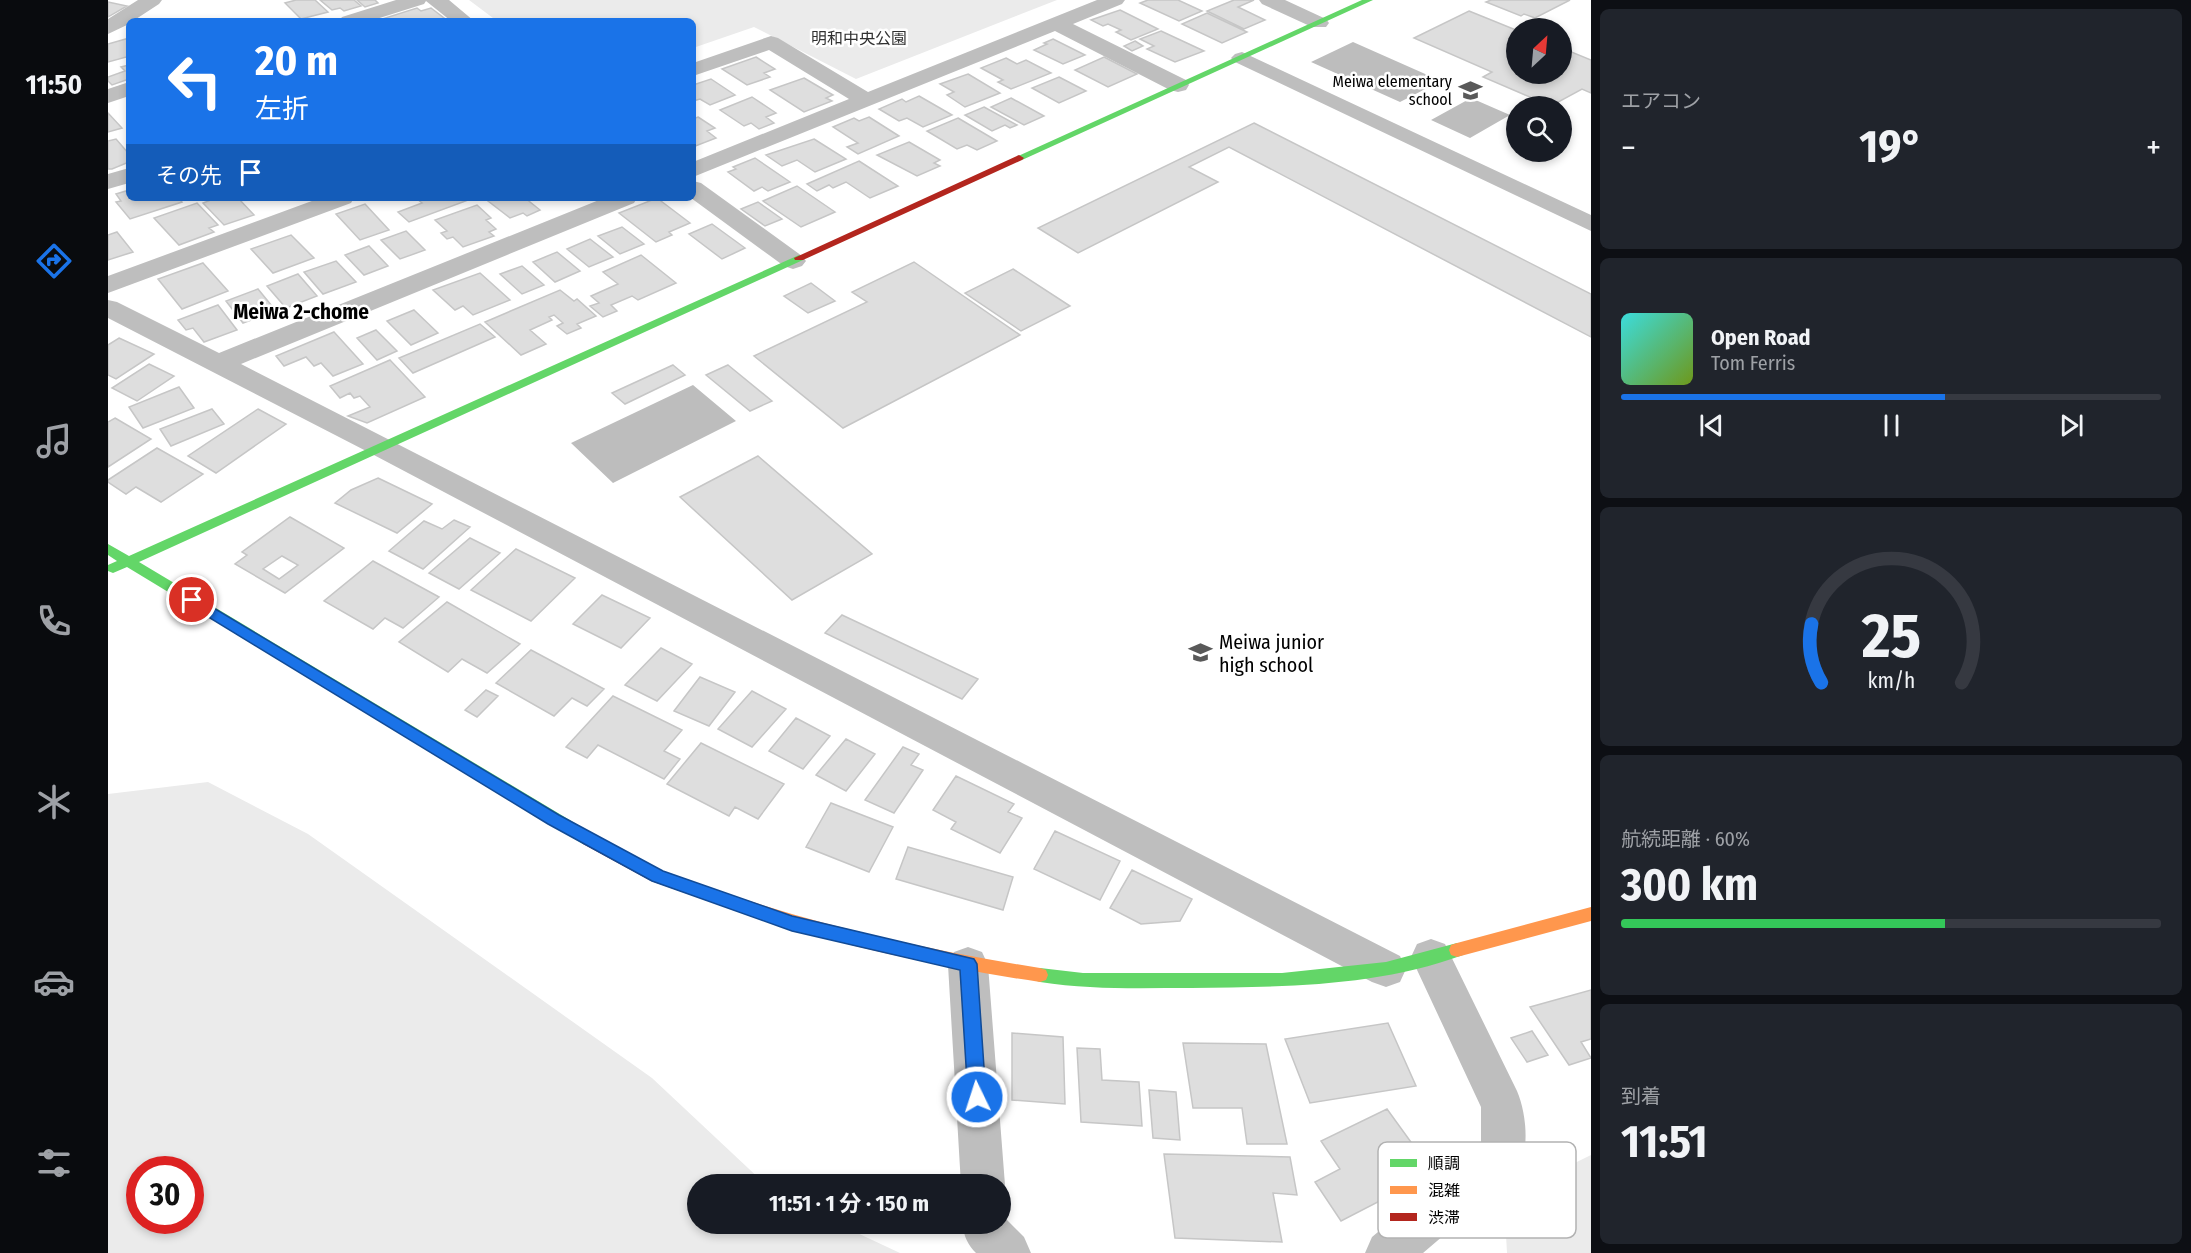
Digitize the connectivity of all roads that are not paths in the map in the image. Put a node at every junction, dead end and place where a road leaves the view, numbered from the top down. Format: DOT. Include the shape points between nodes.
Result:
graph roads {
  1 [pos="152,0"];
  2 [pos="417,0"];
  3 [pos="436,0"];
  4 [pos="1115,0"];
  5 [pos="1269,0"];
  6 [pos="1369,0"];
  7 [pos="359,18"];
  8 [pos="460,18"];
  9 [pos="1319,22"];
  10 [pos="1056,23"];
  11 [pos="108,28"];
  12 [pos="1242,58"];
  13 [pos="696,69"];
  14 [pos="1178,86"];
  15 [pos="126,90"];
  16 [pos="108,96"];
  17 [pos="866,100"];
  18 [pos="696,169"];
  19 [pos="126,176"];
  20 [pos="108,182"];
  21 [pos="696,190"];
  22 [pos="334,201"];
  23 [pos="618,201"];
  24 [pos="1591,224"];
  25 [pos="793,261"];
  26 [pos="108,285"];
  27 [pos="108,308"];
  28 [pos="218,364"];
  29 [pos="382,447"];
  30 [pos="108,549"];
  31 [pos="128,561"];
  32 [pos="108,570"];
  33 [pos="1591,914"];
  34 [pos="1431,957"];
  35 [pos="968,964"];
  36 [pos="1386,969"];
  37 [pos="1503,1142"];
  38 [pos="982,1174"];
  39 [pos="988,1234"];
  40 [pos="1406,1238"];
  41 [pos="1008,1253"];
  42 [pos="1388,1253"];
  1 -- 11 [label="street"];
  2 -- 7 [label="street"];
  3 -- 8 [label="street"];
  4 -- 10 [label="street"];
  5 -- 9 [label="street"];
  6 -- 9 [label="street"];
  9 -- 12 [label="street"];
  10 -- 14 [label="street"];
  10 -- 17 [label="street"];
  12 -- 14 [label="street"];
  12 -- 24 [label="street"];
  13 -- 17 [label="street" via="771,42"];
  14 -- 25 [label="street"];
  15 -- 16 [label="street"];
  17 -- 18 [label="street"];
  19 -- 20 [label="street"];
  21 -- 25 [label="street"];
  22 -- 26 [label="street"];
  23 -- 28 [label="street"];
  25 -- 29 [label="street"];
  27 -- 28 [label="street"];
  28 -- 29 [label="street"];
  29 -- 31 [label="street"];
  29 -- 36 [label="street"];
  30 -- 31 [label="street"];
  31 -- 32 [label="street"];
  31 -- 35 [label="street" via="483,778 657,876 792,923"];
  33 -- 34 [label="street"];
  34 -- 36 [label="street"];
  34 -- 37 [label="street" via="1502,1106"];
  35 -- 36 [label="street" via="1083,981 1282,980"];
  35 -- 38 [label="street"];
  39 -- 41 [label="street"];
  40 -- 42 [label="street"];
}
